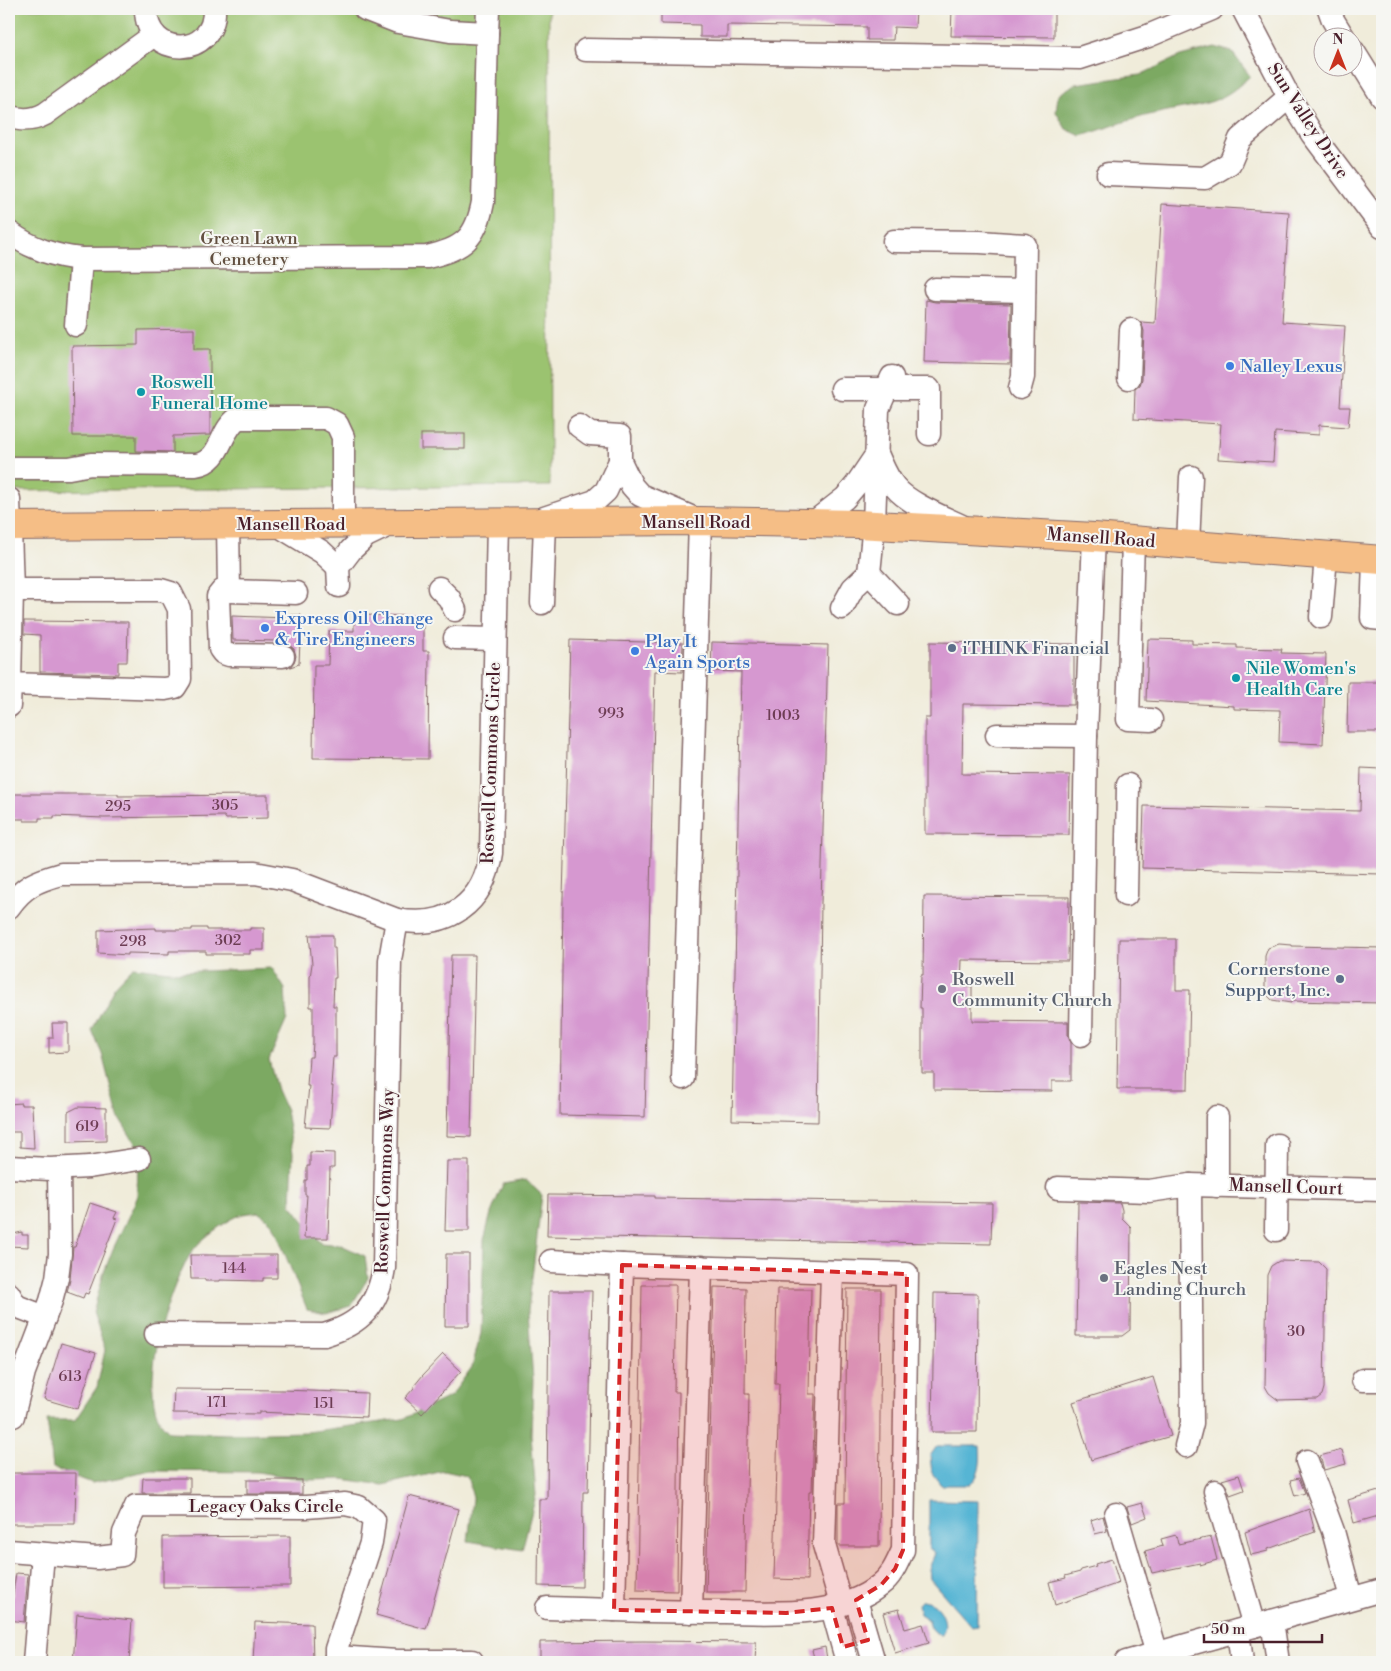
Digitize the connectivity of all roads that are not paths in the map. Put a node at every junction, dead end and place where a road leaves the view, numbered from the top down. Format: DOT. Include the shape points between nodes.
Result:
graph roads {
  1 [pos="146,9"];
  2 [pos="214,9"];
  3 [pos="365,9"];
  4 [pos="488,9"];
  5 [pos="1212,9"];
  6 [pos="1243,9"];
  7 [pos="1329,9"];
  8 [pos="1338,28"];
  9 [pos="487,33"];
  10 [pos="154,35"];
  11 [pos="586,50"];
  12 [pos="1364,68"];
  13 [pos="1289,97"];
  14 [pos="1382,97"];
  15 [pos="9,116"];
  16 [pos="1108,174"];
  17 [pos="1382,227"];
  18 [pos="9,229"];
  19 [pos="894,241"];
  20 [pos="81,259"];
  21 [pos="935,289"];
  22 [pos="1024,291"];
  23 [pos="76,325"];
  24 [pos="1131,330"];
  25 [pos="1129,378"];
  26 [pos="890,383"];
  27 [pos="1020,388"];
  28 [pos="842,389"];
  29 [pos="580,426"];
  30 [pos="929,434"];
  31 [pos="877,453"];
  32 [pos="620,461"];
  33 [pos="1191,477"];
  34 [pos="9,499"];
  35 [pos="700,521"];
  36 [pos="392,523"];
  37 [pos="498,523"];
  38 [pos="537,523"];
  39 [pos="813,523"];
  40 [pos="228,524"];
  41 [pos="276,524"];
  42 [pos="343,524"];
  43 [pos="874,524"];
  44 [pos="9,526"];
  45 [pos="970,530"];
  46 [pos="1094,537"];
  47 [pos="1133,540"];
  48 [pos="1188,545"];
  49 [pos="1326,556"];
  50 [pos="1378,560"];
  51 [pos="870,573"];
  52 [pos="439,588"];
  53 [pos="10,590"];
  54 [pos="229,591"];
  55 [pos="296,593"];
  56 [pos="542,603"];
  57 [pos="898,604"];
  58 [pos="842,608"];
  59 [pos="455,610"];
  60 [pos="1321,617"];
  61 [pos="1382,619"];
  62 [pos="455,638"];
  63 [pos="495,639"];
  64 [pos="283,656"];
  65 [pos="10,684"];
  66 [pos="9,706"];
  67 [pos="1151,720"];
  68 [pos="997,735"];
  69 [pos="1086,736"];
  70 [pos="1128,785"];
  71 [pos="1126,895"];
  72 [pos="9,907"];
  73 [pos="398,920"];
  74 [pos="1081,1035"];
  75 [pos="683,1078"];
  76 [pos="1217,1117"];
  77 [pos="1276,1145"];
  78 [pos="139,1160"];
  79 [pos="9,1167"];
  80 [pos="59,1169"];
  81 [pos="1190,1185"];
  82 [pos="1218,1186"];
  83 [pos="1277,1187"];
  84 [pos="1058,1188"];
  85 [pos="1382,1190"];
  86 [pos="1276,1230"];
  87 [pos="551,1261"];
  88 [pos="622,1265"];
  89 [pos="701,1267"];
  90 [pos="832,1272"];
  91 [pos="9,1294"];
  92 [pos="45,1317"];
  93 [pos="156,1334"];
  94 [pos="13,1416"];
  95 [pos="1186,1446"];
  96 [pos="1308,1461"];
  97 [pos="1215,1491"];
  98 [pos="1116,1514"];
  99 [pos="9,1552"];
  100 [pos="43,1554"];
  101 [pos="1382,1590"];
  102 [pos="1351,1598"];
  103 [pos="843,1604"];
  104 [pos="546,1608"];
  105 [pos="614,1610"];
  106 [pos="692,1612"];
  107 [pos="1255,1626"];
  108 [pos="868,1640"];
  109 [pos="1157,1654"];
  110 [pos="845,1655"];
  111 [pos="336,1660"];
  112 [pos="472,1661"];
  113 [pos="34,1662"];
  114 [pos="397,1662"];
  115 [pos="874,1662"];
  116 [pos="1126,1662"];
  117 [pos="1242,1662"];
  118 [pos="1278,1662"];
  1 -- 10 [label="street"];
  2 -- 10 [label="street" via="212,26 207,34 190,45 170,45"];
  3 -- 9 [label="street" via="398,22 450,31"];
  4 -- 9 [label="street"];
  5 -- 11 [label="street" via="1148,36 1080,58"];
  6 -- 13 [label="street, Sun Valley Drive"];
  7 -- 8 [label="street"];
  9 -- 20 [label="street" via="483,202 473,232 448,252 427,257"];
  10 -- 15 [label="street" via="38,118 24,120"];
  12 -- 14 [label="street"];
  13 -- 16 [label="street" via="1240,139 1230,164 1205,178"];
  13 -- 17 [label="street, Sun Valley Drive" via="1317,142"];
  18 -- 20 [label="street" via="21,241 47,254"];
  19 -- 22 [label="street" via="1025,245"];
  20 -- 23 [label="street"];
  21 -- 22 [label="street"];
  22 -- 27 [label="street" via="1023,377"];
  24 -- 25 [label="street"];
  26 -- 28 [label="street"];
  26 -- 30 [label="street" via="929,389"];
  26 -- 31 [label="street" via="878,409"];
  29 -- 32 [label="street" via="590,434 620,436"];
  31 -- 39 [label="street" via="845,498"];
  31 -- 43 [label="street"];
  31 -- 45 [label="street" via="894,486 905,497"];
  32 -- 35 [label="street" via="640,495"];
  32 -- 38 [label="street" via="606,492 595,501"];
  33 -- 48 [label="street"];
  34 -- 42 [label="street" via="10,462 69,468 91,464 202,464 216,454 230,424 238,418 326,418 337,424 344,437"];
  34 -- 44 [label="street"];
  35 -- 38 [label="main road, Mansell Road"];
  35 -- 39 [label="main road, Mansell Road"];
  35 -- 75 [label="street"];
  36 -- 37 [label="main road, Mansell Road"];
  36 -- 41 [label="street" via="366,536 351,550 340,572 322,552"];
  36 -- 42 [label="main road, Mansell Road"];
  37 -- 38 [label="main road, Mansell Road"];
  37 -- 63 [label="street, Roswell Commons Circle"];
  38 -- 56 [label="street"];
  39 -- 43 [label="main road, Mansell Road"];
  40 -- 41 [label="main road, Mansell Road"];
  40 -- 44 [label="main road, Mansell Road"];
  40 -- 54 [label="street"];
  41 -- 42 [label="main road, Mansell Road"];
  43 -- 45 [label="main road, Mansell Road"];
  43 -- 51 [label="street"];
  44 -- 53 [label="street"];
  45 -- 46 [label="main road, Mansell Road"];
  46 -- 47 [label="main road, Mansell Road"];
  46 -- 69 [label="street"];
  47 -- 48 [label="main road, Mansell Road"];
  47 -- 67 [label="street" via="1128,719"];
  48 -- 49 [label="main road, Mansell Road"];
  49 -- 50 [label="main road, Mansell Road"];
  49 -- 60 [label="street"];
  50 -- 61 [label="street" via="1372,618"];
  51 -- 57 [label="street"];
  51 -- 58 [label="street" via="853,588"];
  52 -- 59 [label="street"];
  53 -- 65 [label="street"];
  53 -- 65 [label="street" via="161,590 171,593 179,609 180,679 175,687 164,689"];
  54 -- 55 [label="street"];
  54 -- 64 [label="street" via="222,591 218,596 222,653"];
  62 -- 63 [label="street"];
  63 -- 73 [label="street, Roswell Commons Circle" via="489,868 476,895 455,913 427,922"];
  65 -- 66 [label="street"];
  68 -- 69 [label="street"];
  69 -- 74 [label="street"];
  70 -- 71 [label="street"];
  72 -- 73 [label="street, Roswell Commons Circle" via="18,895 37,881 61,874 255,873 292,880"];
  73 -- 93 [label="street, Roswell Commons Way" via="390,960 384,1268 375,1300 355,1322 324,1335"];
  76 -- 82 [label="street"];
  77 -- 83 [label="street"];
  78 -- 80 [label="street"];
  79 -- 80 [label="street"];
  80 -- 92 [label="street" via="60,1254 55,1286"];
  81 -- 82 [label="street, Mansell Court"];
  81 -- 84 [label="street, Mansell Court" via="1149,1191"];
  81 -- 95 [label="street" via="1192,1423"];
  82 -- 83 [label="street, Mansell Court"];
  83 -- 85 [label="street, Mansell Court"];
  83 -- 86 [label="street"];
  87 -- 88 [label="street"];
  88 -- 89 [label="street"];
  88 -- 105 [label="street"];
  89 -- 90 [label="street"];
  89 -- 106 [label="street"];
  90 -- 103 [label="street" via="824,1545"];
  90 -- 103 [label="street" via="907,1274 903,1550 895,1569 881,1585"];
  91 -- 92 [label="street" via="16,1306"];
  92 -- 94 [label="street" via="24,1372"];
  96 -- 102 [label="street"];
  97 -- 107 [label="street"];
  98 -- 109 [label="street"];
  99 -- 100 [label="street, Legacy Oaks Circle"];
  100 -- 111 [label="street, Legacy Oaks Circle" via="96,1558 122,1555 124,1533 136,1506 306,1507 344,1504 359,1507 374,1520 371,1543 336,1649"];
  100 -- 113 [label="street"];
  101 -- 102 [label="street"];
  102 -- 107 [label="street"];
  103 -- 106 [label="street" via="786,1613"];
  103 -- 108 [label="street"];
  103 -- 110 [label="street"];
  104 -- 105 [label="street"];
  105 -- 106 [label="street"];
  107 -- 109 [label="street"];
  107 -- 117 [label="street"];
  107 -- 118 [label="street"];
  108 -- 110 [label="street"];
  108 -- 115 [label="street"];
  109 -- 116 [label="street"];
  111 -- 114 [label="street"];
  112 -- 114 [label="street"];
}
